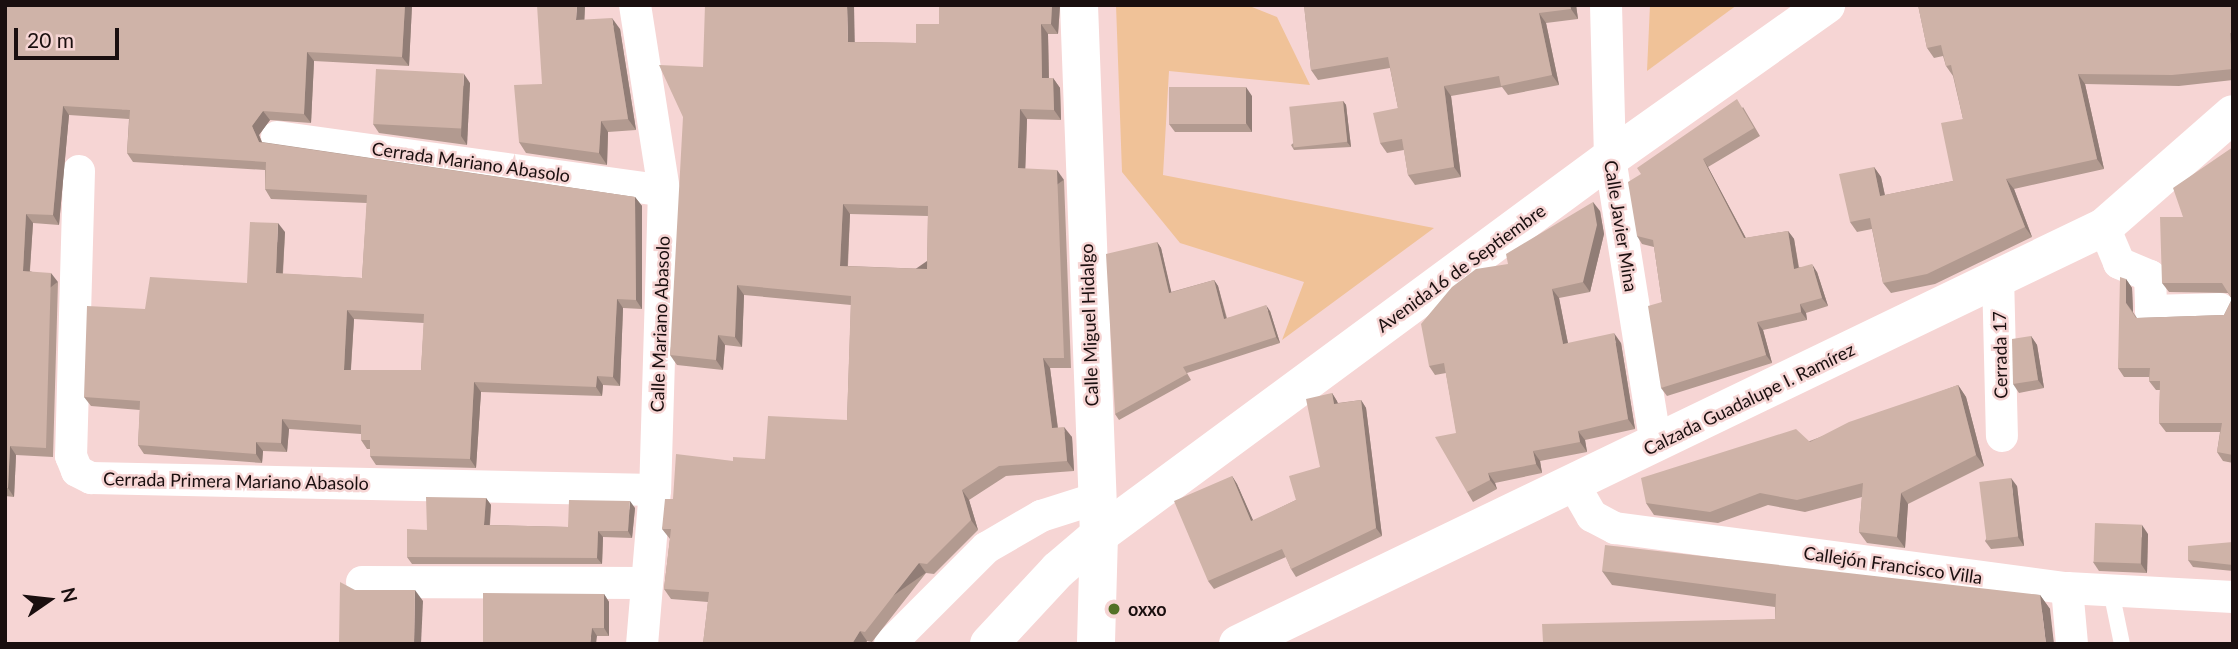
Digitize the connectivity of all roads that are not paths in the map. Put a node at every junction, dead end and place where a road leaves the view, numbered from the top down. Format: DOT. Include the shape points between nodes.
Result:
graph roads {
  1 [pos="635,5"];
  2 [pos="1079,5"];
  3 [pos="1605,5"];
  4 [pos="1826,5"];
  5 [pos="2233,114"];
  6 [pos="277,137"];
  7 [pos="1610,158"];
  8 [pos="79,171"];
  9 [pos="664,191"];
  10 [pos="2104,227"];
  11 [pos="1997,275"];
  12 [pos="2220,309"];
  13 [pos="2002,436"];
  14 [pos="1656,445"];
  15 [pos="1574,485"];
  16 [pos="655,490"];
  17 [pos="1097,517"];
  18 [pos="362,582"];
  19 [pos="645,583"];
  20 [pos="2067,588"];
  21 [pos="2233,597"];
  22 [pos="2113,598"];
  23 [pos="2233,609"];
  24 [pos="642,644"];
  25 [pos="890,644"];
  26 [pos="989,644"];
  27 [pos="1096,644"];
  28 [pos="1238,644"];
  29 [pos="2072,644"];
  30 [pos="2122,644"];
  1 -- 9 [label="street, Calle Mariano Abasolo"];
  2 -- 17 [label="main road, Calle Miguel Hidalgo"];
  3 -- 7 [label="street, Calle Javier Mina"];
  4 -- 7 [label="main road, Avenida16 de Septiembre"];
  5 -- 10 [label="main road, Calzada Guadalupe I. Ramírez"];
  6 -- 9 [label="street, Cerrada Mariano Abasolo"];
  7 -- 14 [label="street, Calle Javier Mina"];
  7 -- 17 [label="main road, Avenida16 de Septiembre"];
  8 -- 16 [label="street, Cerrada Primera Mariano Abasolo" via="71,456 77,471 91,478"];
  9 -- 16 [label="street, Calle Mariano Abasolo"];
  10 -- 11 [label="main road, Calzada Guadalupe I. Ramírez"];
  10 -- 12 [label="street" via="2119,263 2150,276 2151,311"];
  11 -- 13 [label="street, Cerrada 17"];
  11 -- 14 [label="main road, Calzada Guadalupe I. Ramírez"];
  14 -- 15 [label="main road, Calzada Guadalupe I. Ramírez"];
  15 -- 20 [label="street, Callejón Francisco Villa" via="1591,516 1615,528"];
  15 -- 28 [label="main road, Calzada Guadalupe I. Ramírez"];
  16 -- 19 [label="street, Calle Mariano Abasolo"];
  17 -- 25 [label="street" via="1041,516 986,548"];
  17 -- 26 [label="main road" via="1058,570"];
  17 -- 27 [label="main road, Calle Miguel Hidalgo"];
  18 -- 19 [label="street"];
  19 -- 24 [label="street, Calle Mariano Abasolo"];
  20 -- 22 [label="street, Callejón Francisco Villa"];
  20 -- 29 [label="street"];
  21 -- 22 [label="street, Callejón Francisco Villa"];
  22 -- 23 [label="lane"];
  22 -- 30 [label="lane"];
}
